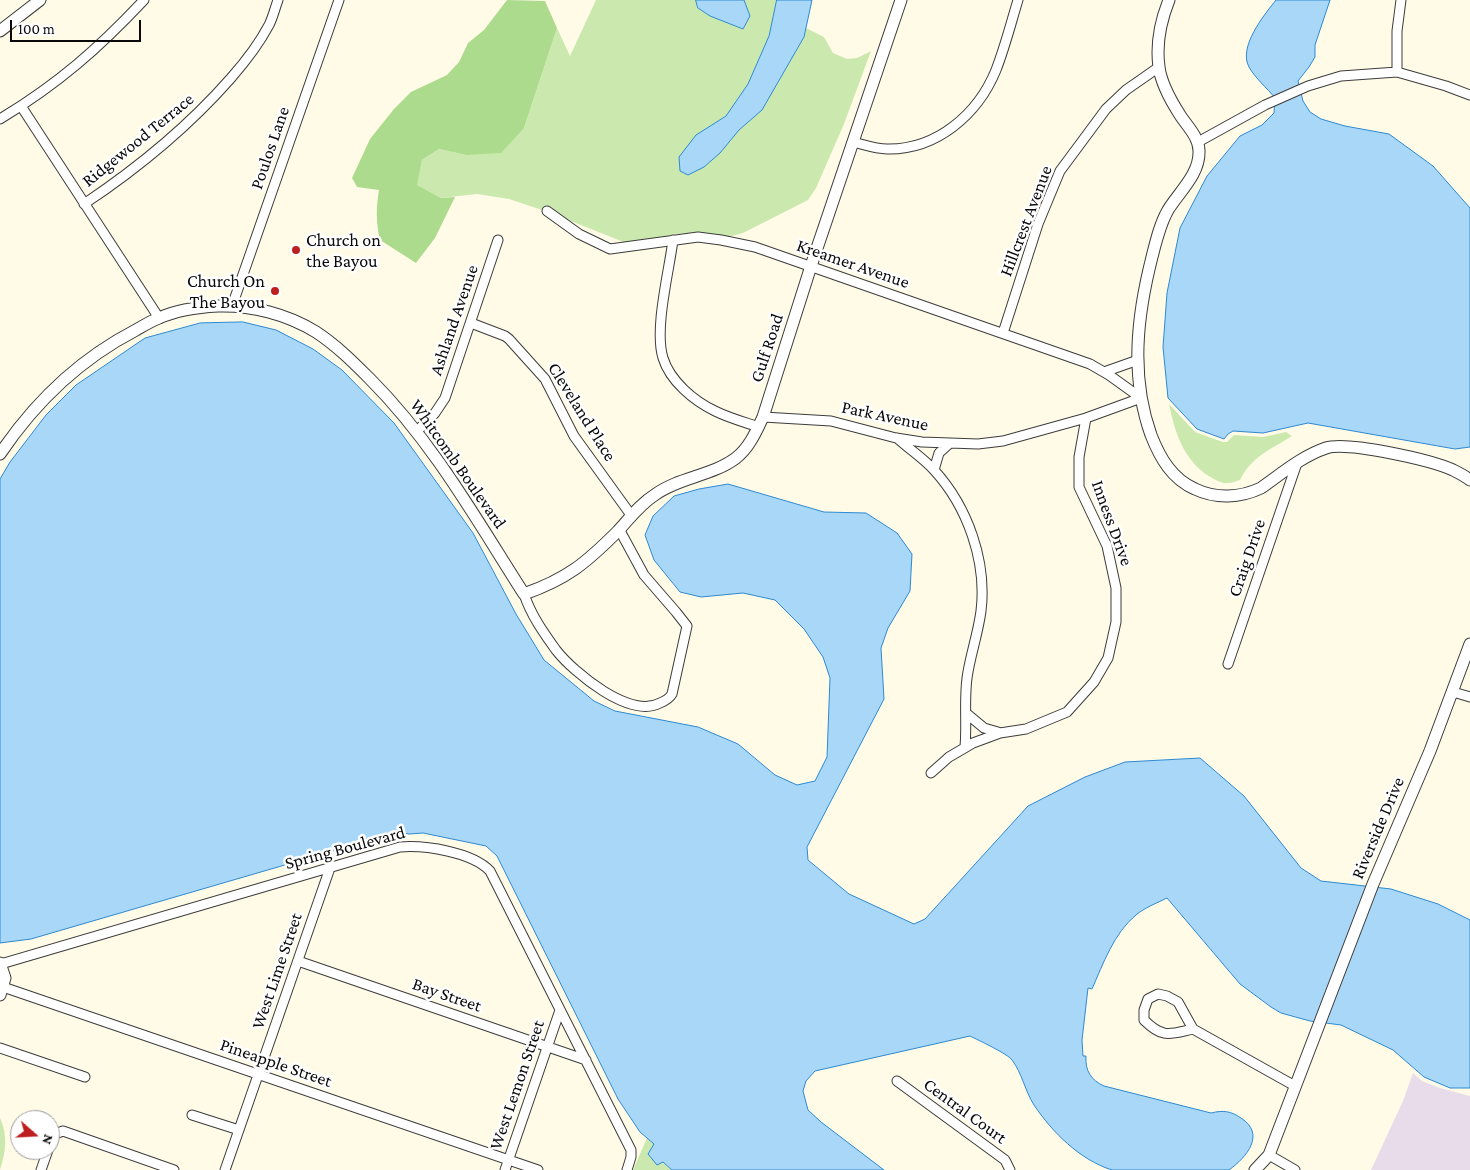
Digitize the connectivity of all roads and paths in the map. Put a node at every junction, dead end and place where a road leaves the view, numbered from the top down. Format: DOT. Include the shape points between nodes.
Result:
graph roads {
  1 [pos="40,0"];
  2 [pos="144,0"];
  3 [pos="278,0"];
  4 [pos="339,0"];
  5 [pos="902,0"];
  6 [pos="1018,0"];
  7 [pos="1169,0"];
  8 [pos="1401,0"];
  9 [pos="0,31"];
  10 [pos="1159,67"];
  11 [pos="1397,72"];
  12 [pos="1470,95"];
  13 [pos="21,106"];
  14 [pos="0,119"];
  15 [pos="853,142"];
  16 [pos="1198,142"];
  17 [pos="84,204"];
  18 [pos="548,211"];
  19 [pos="498,240"];
  20 [pos="674,240"];
  21 [pos="812,266"];
  22 [pos="232,306"];
  23 [pos="160,318"];
  24 [pos="471,323"];
  25 [pos="1003,333"];
  26 [pos="1138,360"];
  27 [pos="1104,372"];
  28 [pos="1141,398"];
  29 [pos="1086,418"];
  30 [pos="761,422"];
  31 [pos="416,431"];
  32 [pos="896,438"];
  33 [pos="949,444"];
  34 [pos="0,454"];
  35 [pos="1297,462"];
  36 [pos="934,470"];
  37 [pos="1470,480"];
  38 [pos="631,514"];
  39 [pos="619,529"];
  40 [pos="524,594"];
  41 [pos="1470,644"];
  42 [pos="1228,664"];
  43 [pos="1453,692"];
  44 [pos="1470,697"];
  45 [pos="966,713"];
  46 [pos="1000,733"];
  47 [pos="965,747"];
  48 [pos="931,773"];
  49 [pos="330,868"];
  50 [pos="298,961"];
  51 [pos="1,964"];
  52 [pos="1,991"];
  53 [pos="560,1010"];
  54 [pos="1193,1029"];
  55 [pos="547,1047"];
  56 [pos="0,1048"];
  57 [pos="586,1060"];
  58 [pos="258,1074"];
  59 [pos="85,1077"];
  60 [pos="896,1081"];
  61 [pos="1295,1086"];
  62 [pos="192,1115"];
  63 [pos="239,1130"];
  64 [pos="60,1132"];
  65 [pos="1269,1155"];
  66 [pos="508,1160"];
  67 [pos="174,1170"];
  68 [pos="225,1170"];
  69 [pos="505,1170"];
  70 [pos="538,1170"];
  71 [pos="627,1170"];
  72 [pos="1010,1170"];
  73 [pos="1255,1170"];
  74 [pos="1295,1170"];
  1 -- 9 [label="street"];
  2 -- 13 [label="street" via="79,63"];
  3 -- 17 [label="street, Ridgewood Terrace" via="262,37 208,105 133,170"];
  4 -- 22 [label="street, Poulos Lane"];
  5 -- 15 [label="street, Gulf Road"];
  6 -- 15 [label="street" via="995,72 967,115 947,132 925,143 888,149"];
  7 -- 10 [label="street" via="1161,31"];
  8 -- 11 [label="street"];
  10 -- 16 [label="street" via="1172,102"];
  10 -- 25 [label="street, Hillcrest Avenue" via="1106,109 1060,171 1038,224"];
  11 -- 12 [label="street"];
  11 -- 16 [label="street" via="1341,76 1308,86 1265,105"];
  13 -- 14 [label="street"];
  13 -- 17 [label="street"];
  15 -- 21 [label="street, Gulf Road"];
  16 -- 26 [label="street" via="1198,164 1168,212 1152,256 1142,310"];
  17 -- 23 [label="street"];
  18 -- 20 [label="street, Kreamer Avenue" via="579,234 610,249"];
  19 -- 24 [label="street, Ashland Avenue"];
  20 -- 21 [label="street, Kreamer Avenue" via="698,237 721,240 755,247"];
  20 -- 30 [label="street, Park Avenue" via="660,317 662,355 666,366 689,395 717,412"];
  21 -- 25 [label="street, Kreamer Avenue"];
  21 -- 30 [label="street, Gulf Road"];
  22 -- 23 [label="street, Whitcomb Boulevard" via="196,308"];
  22 -- 31 [label="street, Whitcomb Boulevard" via="274,314 315,332 366,375"];
  23 -- 34 [label="street, Whitcomb Boulevard" via="111,344 73,371 36,408"];
  24 -- 31 [label="street, Ashland Avenue" via="444,401"];
  24 -- 38 [label="street, Cleveland Place" via="505,336 539,371 574,436"];
  25 -- 27 [label="street, Kreamer Avenue"];
  26 -- 27 [label="street"];
  26 -- 28 [label="street"];
  27 -- 28 [label="street, Kreamer Avenue"];
  28 -- 29 [label="street, Park Avenue"];
  28 -- 35 [label="street" via="1160,456 1175,476 1198,491 1219,496 1244,495 1260,488"];
  29 -- 33 [label="street, Park Avenue" via="1003,441"];
  29 -- 46 [label="street, Inness Drive" via="1079,457 1079,487 1105,539 1115,578 1117,612 1110,652 1094,682 1066,712 1026,730"];
  30 -- 32 [label="street, Park Avenue" via="831,421"];
  30 -- 38 [label="street, Gulf Road" via="737,457 669,486"];
  31 -- 40 [label="street, Whitcomb Boulevard" via="445,470"];
  32 -- 33 [label="street, Park Avenue"];
  32 -- 36 [label="street"];
  33 -- 36 [label="street" via="939,453"];
  35 -- 37 [label="street" via="1312,453 1342,445 1431,462"];
  35 -- 42 [label="street, Craig Drive"];
  36 -- 45 [label="street" via="968,522 979,564 981,609 967,681"];
  38 -- 39 [label="street, Gulf Road"];
  39 -- 40 [label="street, Gulf Road" via="569,574"];
  39 -- 40 [label="street, Whitcomb Boulevard" via="644,575 687,626 670,697 654,706 636,705 598,688 557,652 534,618"];
  41 -- 43 [label="street, Riverside Drive"];
  43 -- 44 [label="street"];
  43 -- 61 [label="street, Riverside Drive" via="1373,884"];
  45 -- 46 [label="street" via="988,730"];
  45 -- 47 [label="street"];
  46 -- 47 [label="street, Inness Drive"];
  47 -- 48 [label="street, Inness Drive" via="948,756"];
  49 -- 50 [label="street, West Lime Street"];
  49 -- 51 [label="street, Spring Boulevard"];
  49 -- 53 [label="street, Spring Boulevard" via="410,846 473,858 490,871"];
  50 -- 55 [label="street, Bay Street"];
  50 -- 58 [label="street, West Lime Street"];
  51 -- 52 [label="street" via="5,978"];
  52 -- 58 [label="street, Pineapple Street"];
  53 -- 55 [label="street, West Lemon Street"];
  53 -- 57 [label="street, Spring Boulevard"];
  54 -- 54 [label="street" via="1178,1002 1158,994 1148,1000 1144,1020 1153,1029 1164,1034"];
  54 -- 61 [label="street"];
  55 -- 57 [label="street, Bay Street"];
  55 -- 66 [label="street, West Lemon Street"];
  56 -- 59 [label="street"];
  57 -- 71 [label="street, Spring Boulevard" via="631,1150"];
  58 -- 63 [label="street, West Lime Street"];
  58 -- 66 [label="street, Pineapple Street"];
  60 -- 72 [label="street, Central Court" via="1005,1160"];
  61 -- 65 [label="street, Riverside Drive"];
  62 -- 63 [label="street"];
  63 -- 68 [label="street, West Lime Street"];
  64 -- 67 [label="street"];
  65 -- 73 [label="street"];
  65 -- 74 [label="street"];
  66 -- 69 [label="street, West Lemon Street"];
  66 -- 70 [label="street, Pineapple Street"];
}
